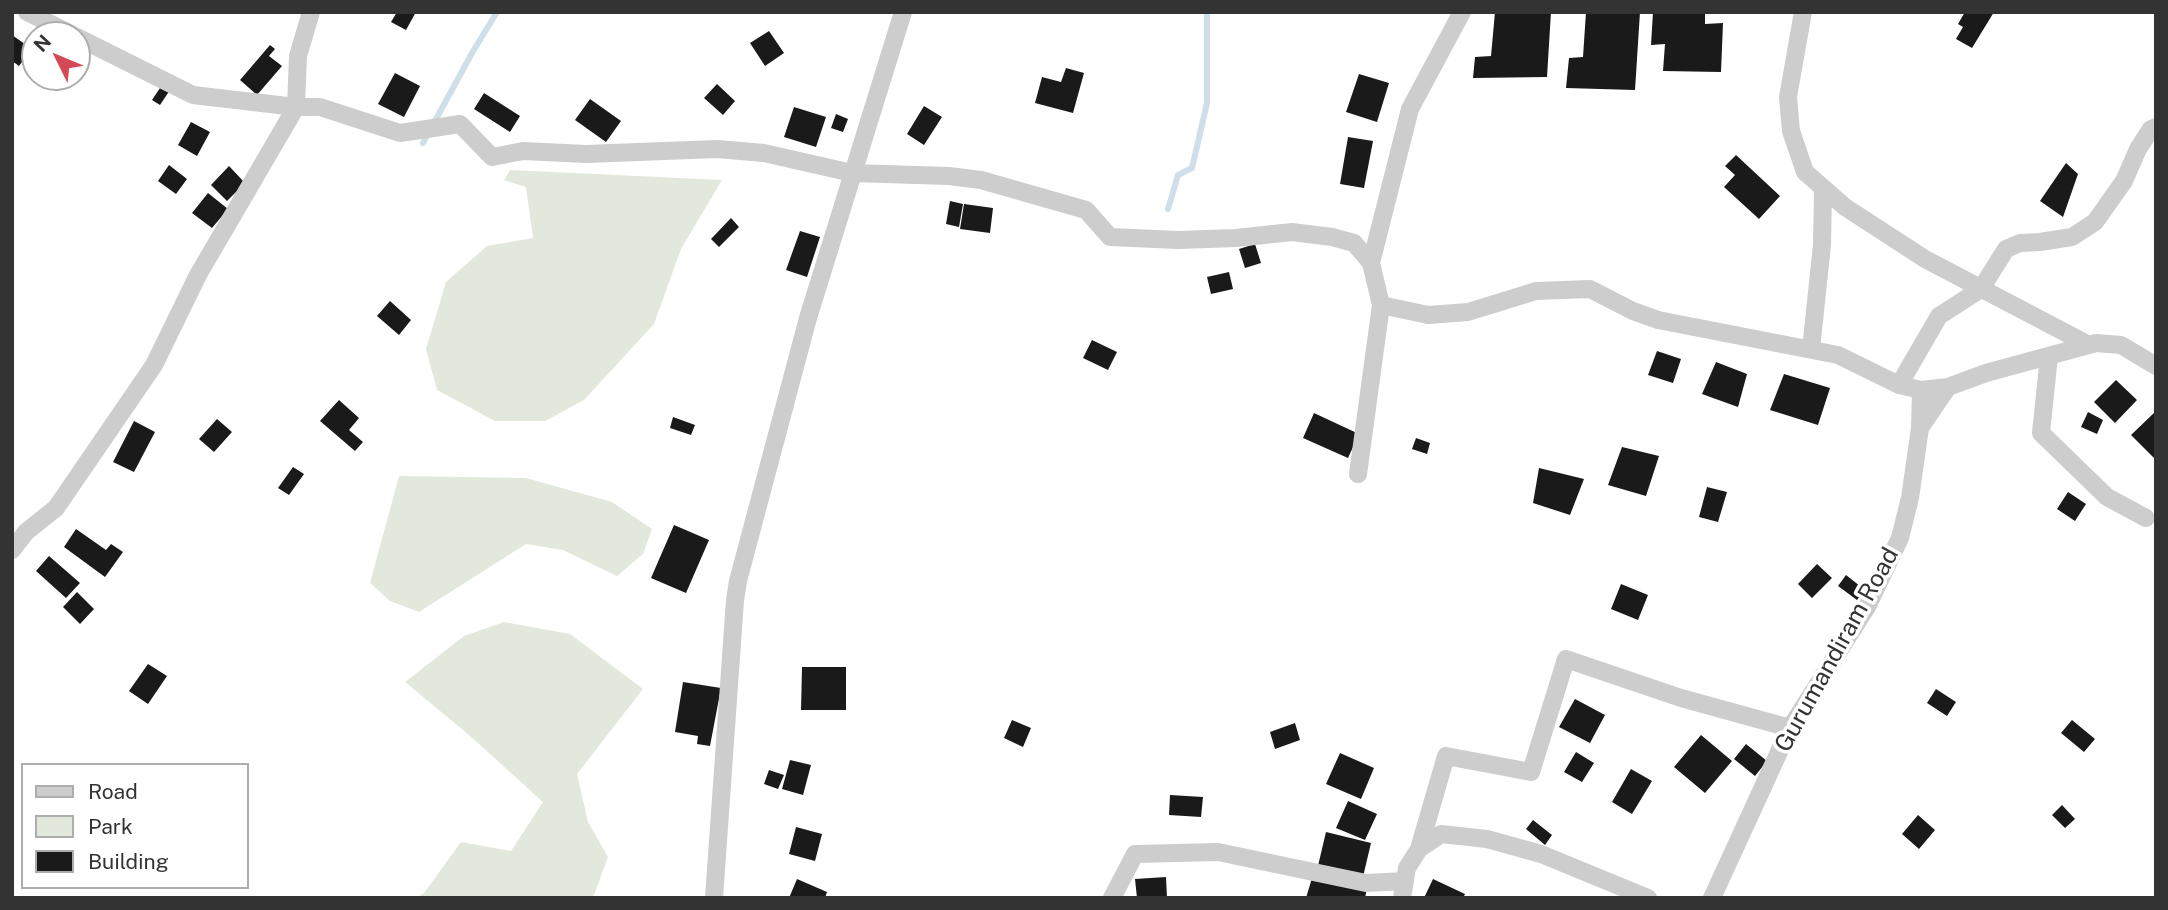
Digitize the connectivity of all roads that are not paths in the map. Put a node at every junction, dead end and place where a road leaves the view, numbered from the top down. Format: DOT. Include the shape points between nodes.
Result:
graph roads {
  1 [pos="27,12"];
  2 [pos="311,12"];
  3 [pos="903,12"];
  4 [pos="1462,12"];
  5 [pos="1803,12"];
  6 [pos="45,21"];
  7 [pos="91,44"];
  8 [pos="296,107"];
  9 [pos="2156,127"];
  10 [pos="852,173"];
  11 [pos="1823,188"];
  12 [pos="1371,263"];
  13 [pos="1981,289"];
  14 [pos="1381,305"];
  15 [pos="2087,344"];
  16 [pos="1811,349"];
  17 [pos="2049,356"];
  18 [pos="2156,366"];
  19 [pos="1899,384"];
  20 [pos="1948,387"];
  21 [pos="1921,390"];
  22 [pos="1920,428"];
  23 [pos="1358,474"];
  24 [pos="2146,518"];
  25 [pos="12,550"];
  26 [pos="1790,728"];
  27 [pos="1419,849"];
  28 [pos="1404,889"];
  29 [pos="714,898"];
  30 [pos="1112,898"];
  31 [pos="1648,898"];
  32 [pos="1712,898"];
  1 -- 6 [label="street"];
  2 -- 8 [label="street" via="298,56"];
  3 -- 10 [label="street"];
  4 -- 12 [label="street" via="1410,109"];
  5 -- 11 [label="street" via="1788,97 1791,131 1805,172"];
  7 -- 8 [label="street" via="193,95"];
  8 -- 10 [label="street" via="320,107 400,133 460,124 492,157 523,151 586,154 718,149 764,153"];
  8 -- 25 [label="street" via="198,275 154,365 56,508"];
  9 -- 13 [label="street" via="2137,149 2124,181 2095,222 2072,237 2006,249"];
  10 -- 12 [label="street" via="981,180 1086,209 1110,237 1178,240 1292,232 1354,243"];
  10 -- 29 [label="street" via="738,581"];
  11 -- 13 [label="street" via="1845,208"];
  11 -- 16 [label="street"];
  12 -- 14 [label="street"];
  13 -- 15 [label="street"];
  13 -- 19 [label="street" via="1939,316"];
  14 -- 16 [label="street" via="1429,315 1468,312 1536,291 1590,289 1671,324"];
  14 -- 23 [label="street"];
  15 -- 17 [label="street"];
  15 -- 18 [label="street" via="2121,345"];
  16 -- 19 [label="street" via="1838,355"];
  17 -- 20 [label="street"];
  17 -- 24 [label="street" via="2041,433 2107,497"];
  19 -- 21 [label="street"];
  20 -- 21 [label="street"];
  20 -- 22 [label="street"];
  21 -- 22 [label="street, Gurumandiram Road"];
  22 -- 26 [label="street, Gurumandiram Road" via="1900,538 1867,607"];
  26 -- 27 [label="street" via="1566,659 1531,772 1446,756"];
  26 -- 32 [label="street, Gurumandiram Road"];
  27 -- 28 [label="street" via="1407,867"];
  27 -- 31 [label="street" via="1441,834 1487,839 1541,853"];
  28 -- 30 [label="street" via="1218,852 1135,854"];
}
